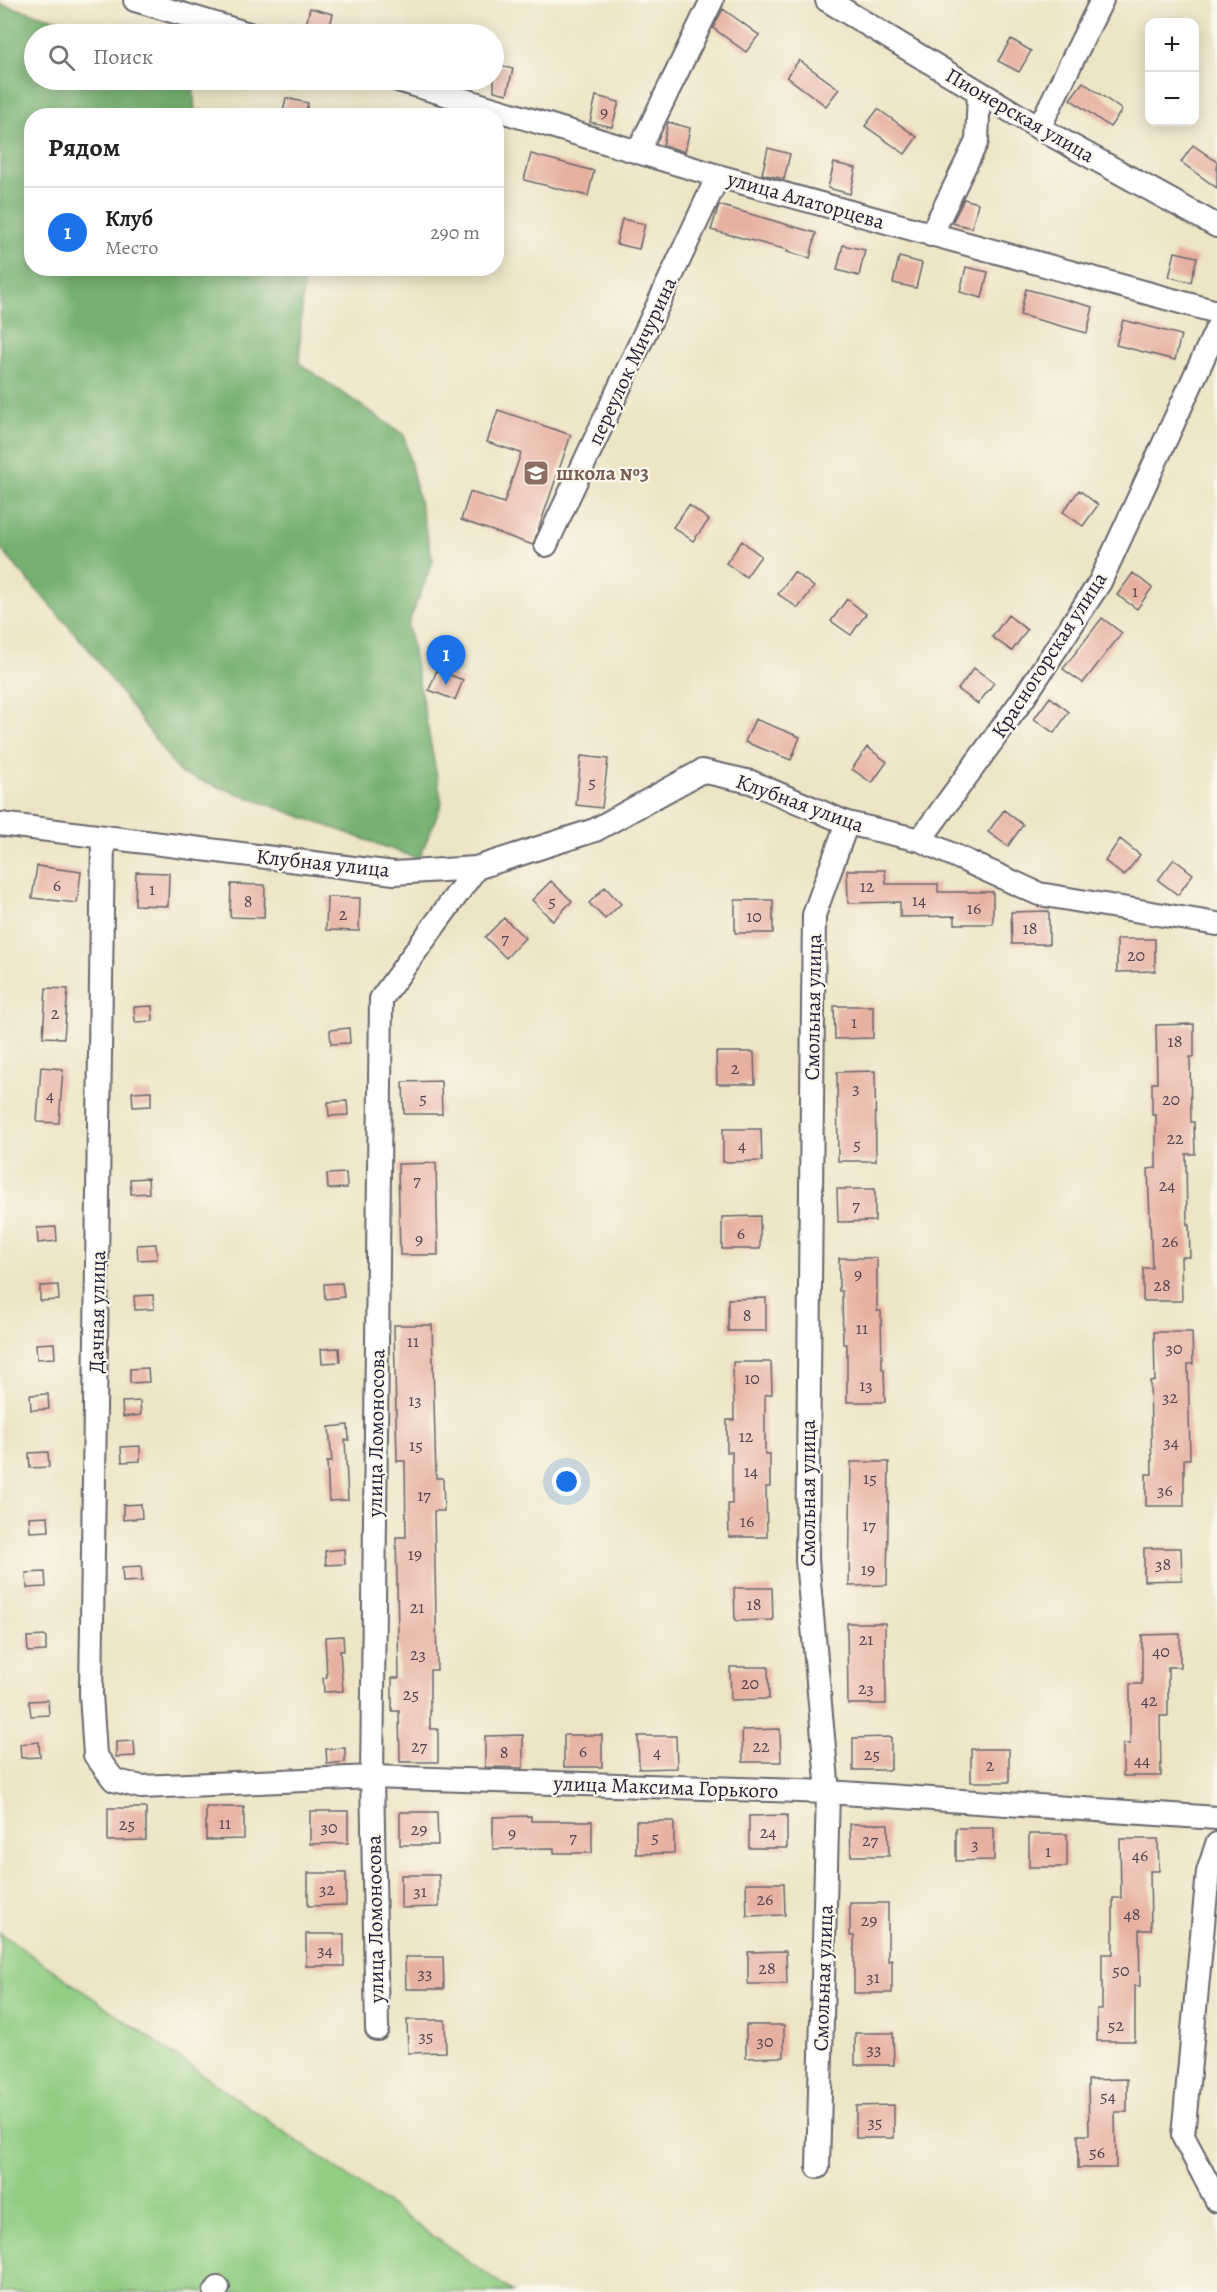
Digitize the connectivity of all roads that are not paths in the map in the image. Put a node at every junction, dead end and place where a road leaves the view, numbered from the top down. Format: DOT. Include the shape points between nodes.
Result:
graph roads {
  1 [pos="135,0"];
  2 [pos="712,0"];
  3 [pos="827,0"];
  4 [pos="1102,0"];
  5 [pos="215,24"];
  6 [pos="431,90"];
  7 [pos="979,92"];
  8 [pos="491,108"];
  9 [pos="504,112"];
  10 [pos="1039,128"];
  11 [pos="638,152"];
  12 [pos="718,176"];
  13 [pos="1217,226"];
  14 [pos="931,235"];
  15 [pos="1217,312"];
  16 [pos="1217,328"];
  17 [pos="546,545"];
  18 [pos="847,823"];
  19 [pos="0,824"];
  20 [pos="103,838"];
  21 [pos="920,840"];
  22 [pos="476,868"];
  23 [pos="1217,924"];
  24 [pos="372,1777"];
  25 [pos="114,1780"];
  26 [pos="828,1792"];
  27 [pos="1217,1818"];
  28 [pos="1217,1844"];
  29 [pos="377,2029"];
  30 [pos="818,2167"];
  31 [pos="1211,2176"];
  32 [pos="1217,2201"];
  1 -- 5 [label="street"];
  2 -- 11 [label="street"];
  3 -- 7 [label="street, Пионерская улица"];
  4 -- 10 [label="street"];
  6 -- 8 [label="street, улица Алаторцева"];
  7 -- 10 [label="street, Пионерская улица"];
  7 -- 14 [label="street" via="977,141"];
  9 -- 11 [label="street, улица Алаторцева"];
  10 -- 13 [label="street, Пионерская улица"];
  11 -- 12 [label="street, улица Алаторцева"];
  12 -- 14 [label="street, улица Алаторцева"];
  12 -- 17 [label="street, переулок Мичурина"];
  14 -- 15 [label="street, улица Алаторцева"];
  16 -- 21 [label="street, Красногорская улица" via="1100,582 1023,699"];
  18 -- 21 [label="street, Клубная улица"];
  18 -- 22 [label="street, Клубная улица" via="751,782 702,771 595,830"];
  18 -- 26 [label="street, Смольная улица" via="814,915 807,1560"];
  19 -- 20 [label="street, Клубная улица"];
  20 -- 22 [label="street, Клубная улица" via="394,873"];
  20 -- 25 [label="street, Дачная улица" via="91,1694 95,1755"];
  21 -- 23 [label="street, Клубная улица" via="1039,894"];
  22 -- 24 [label="street, улица Ломоносова" via="381,999"];
  24 -- 25 [label="street, улица Максима Горького" via="141,1786"];
  24 -- 26 [label="street, улица Максима Горького"];
  24 -- 29 [label="street, улица Ломоносова"];
  26 -- 27 [label="street, улица Максима Горького"];
  26 -- 30 [label="street, Смольная улица"];
  28 -- 31 [label="street" via="1208,1872 1183,2136"];
  31 -- 32 [label="street"];
}
